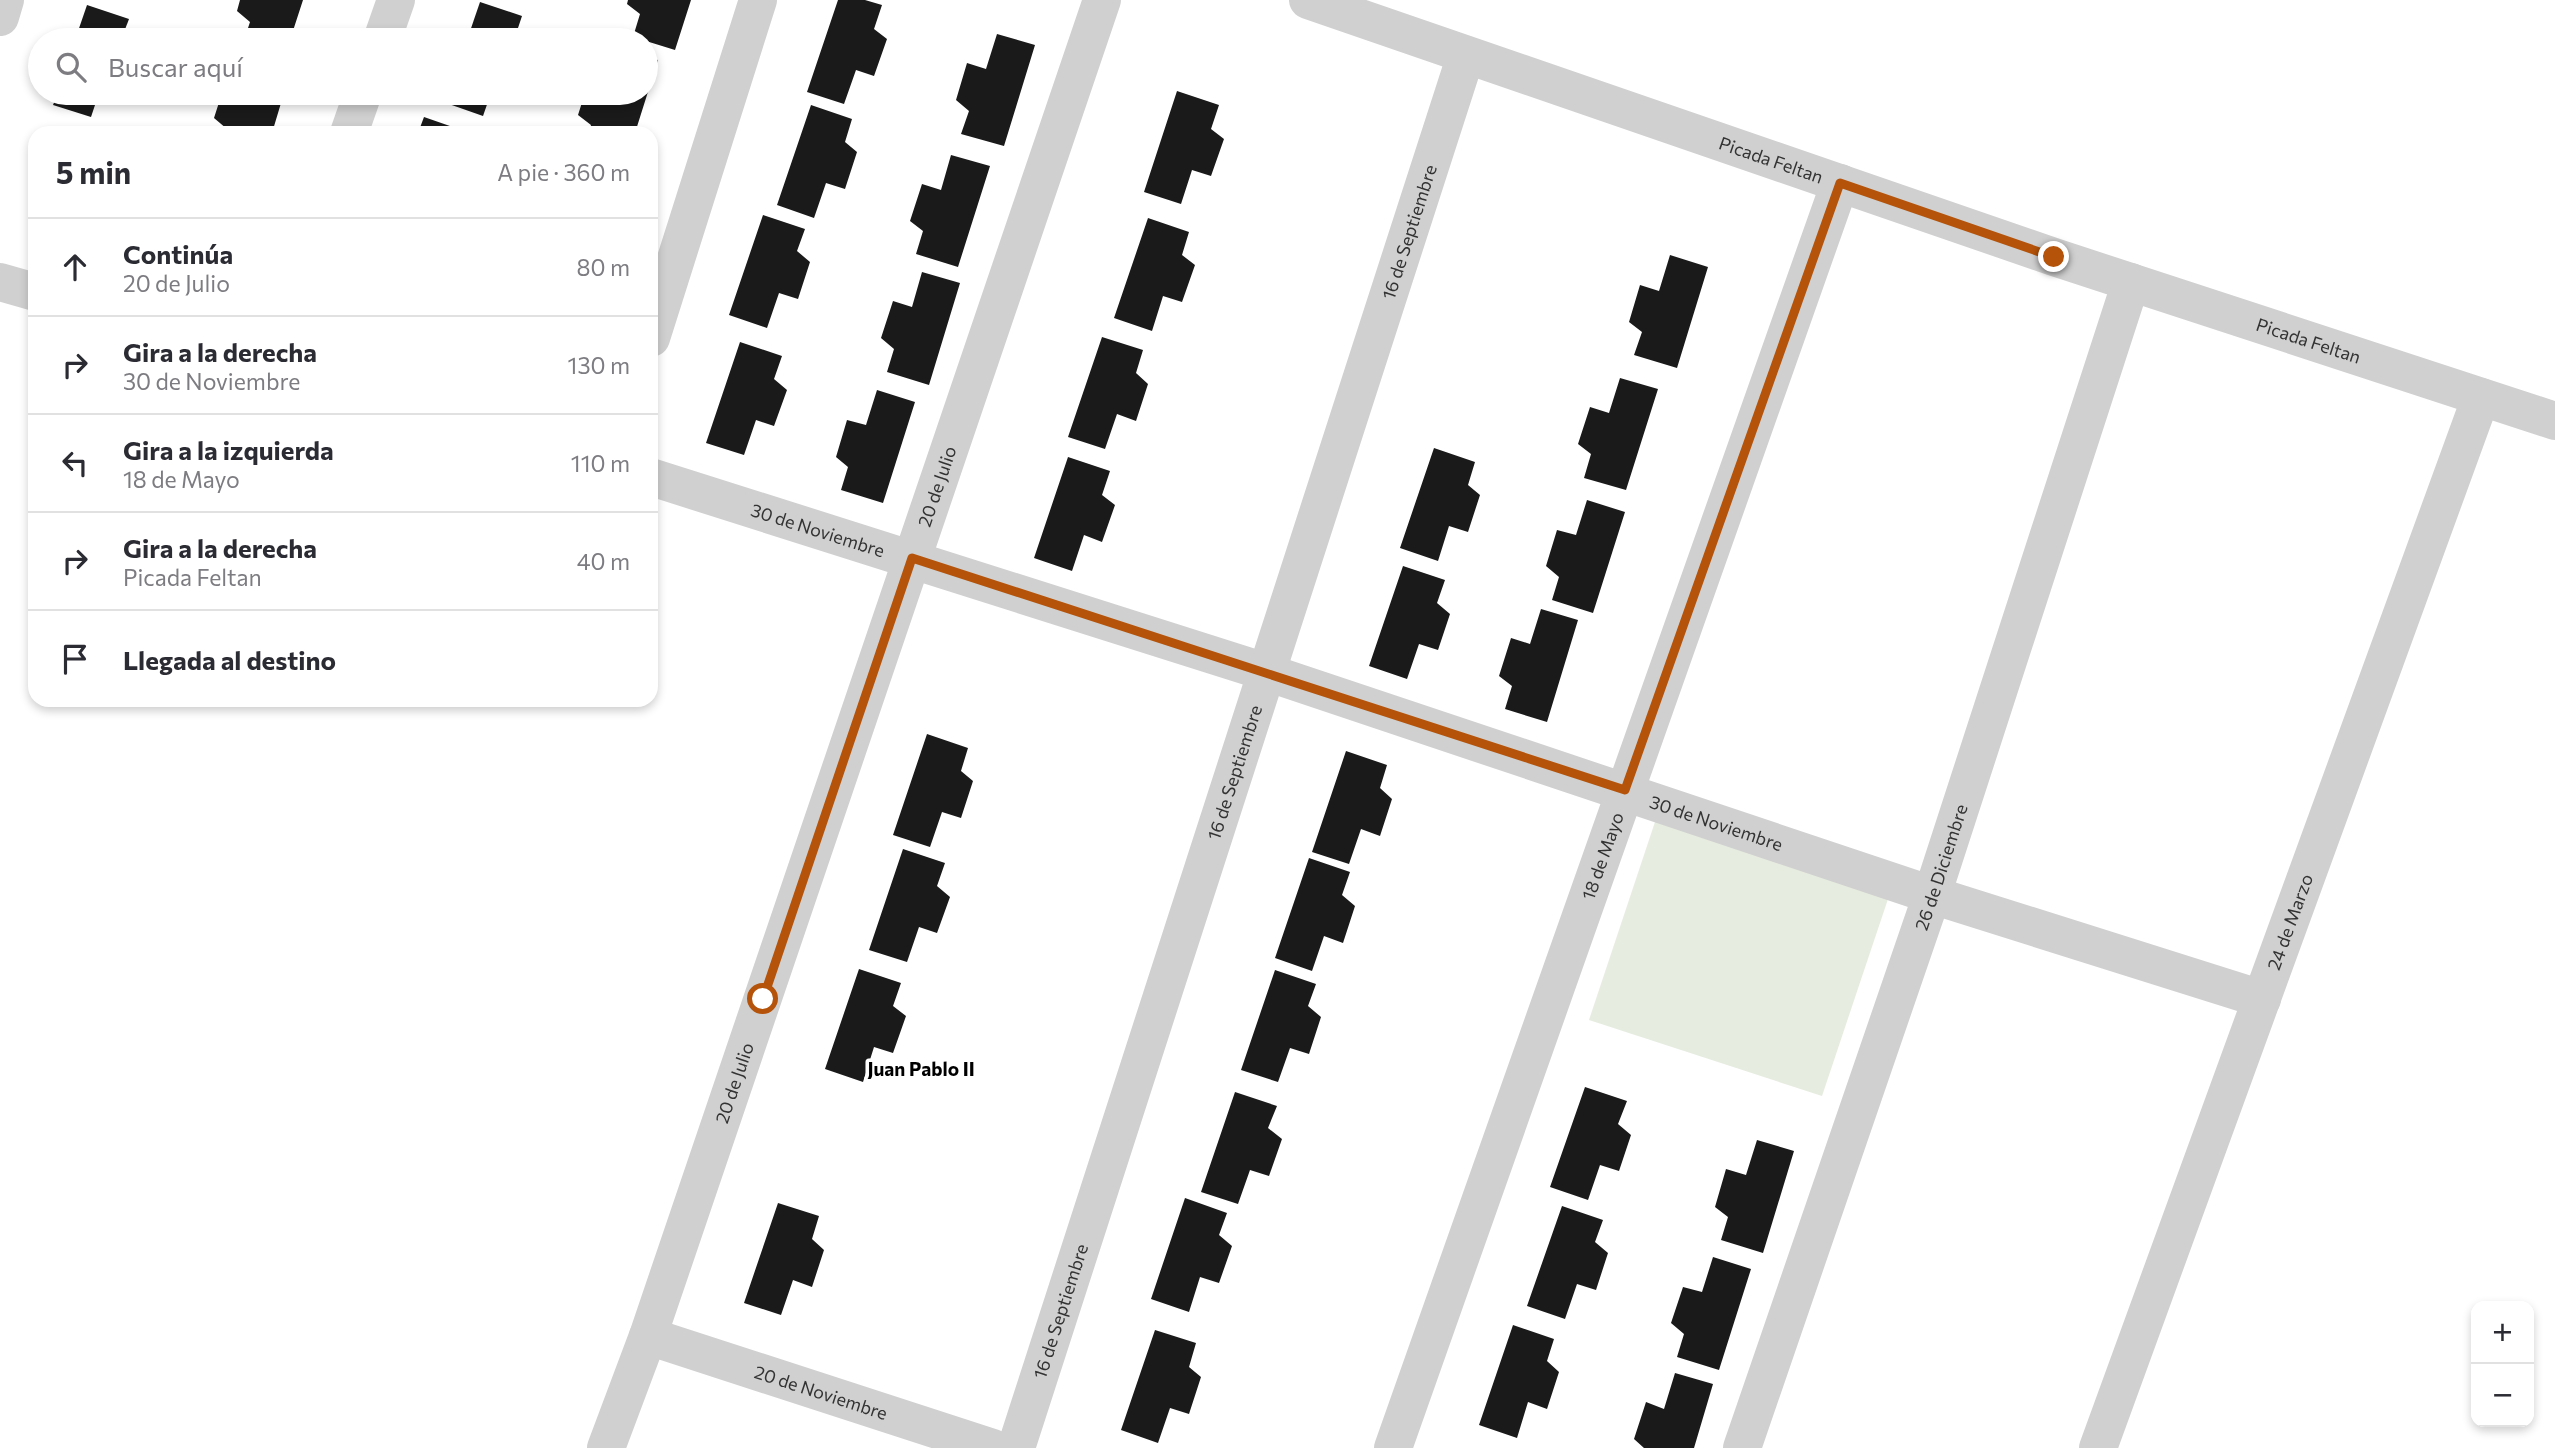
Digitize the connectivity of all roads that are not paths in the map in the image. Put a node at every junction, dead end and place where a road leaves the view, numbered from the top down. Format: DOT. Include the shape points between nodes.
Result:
graph roads {
  1 [pos="5,0"];
  2 [pos="396,0"];
  3 [pos="758,0"];
  4 [pos="1102,0"];
  5 [pos="1308,0"];
  6 [pos="0,17"];
  7 [pos="386,28"];
  8 [pos="1466,55"];
  9 [pos="359,105"];
  10 [pos="351,126"];
  11 [pos="1840,183"];
  12 [pos="0,282"];
  13 [pos="2131,282"];
  14 [pos="28,290"];
  15 [pos="658,316"];
  16 [pos="2481,397"];
  17 [pos="2555,421"];
  18 [pos="658,479"];
  19 [pos="912,558"];
  20 [pos="1266,672"];
  21 [pos="1625,790"];
  22 [pos="1932,895"];
  23 [pos="2262,999"];
  24 [pos="648,1336"];
  25 [pos="606,1448"];
  26 [pos="993,1448"];
  27 [pos="1016,1448"];
  28 [pos="1393,1448"];
  29 [pos="1742,1448"];
  30 [pos="2098,1448"];
  1 -- 6 [label="street"];
  2 -- 7 [label="street"];
  3 -- 15 [label="street"];
  4 -- 19 [label="street, 20 de Julio"];
  5 -- 8 [label="street, Picada Feltan"];
  8 -- 11 [label="street, Picada Feltan"];
  8 -- 20 [label="street, 16 de Septiembre"];
  9 -- 10 [label="street"];
  11 -- 13 [label="street, Picada Feltan"];
  11 -- 21 [label="street, 18 de Mayo"];
  12 -- 14 [label="street"];
  13 -- 16 [label="street, Picada Feltan"];
  13 -- 22 [label="street, 26 de Diciembre"];
  16 -- 17 [label="street, Picada Feltan"];
  16 -- 23 [label="street, 24 de Marzo"];
  18 -- 19 [label="street, 30 de Noviembre"];
  19 -- 20 [label="street, 30 de Noviembre"];
  19 -- 24 [label="street, 20 de Julio"];
  20 -- 21 [label="street, 30 de Noviembre"];
  20 -- 27 [label="street, 16 de Septiembre"];
  21 -- 22 [label="street, 30 de Noviembre"];
  21 -- 28 [label="street, 18 de Mayo"];
  22 -- 23 [label="street, 30 de Noviembre"];
  22 -- 29 [label="street, 26 de Diciembre"];
  23 -- 30 [label="street, 24 de Marzo"];
  24 -- 25 [label="street, 20 de Julio"];
  24 -- 26 [label="street, 20 de Noviembre"];
}
